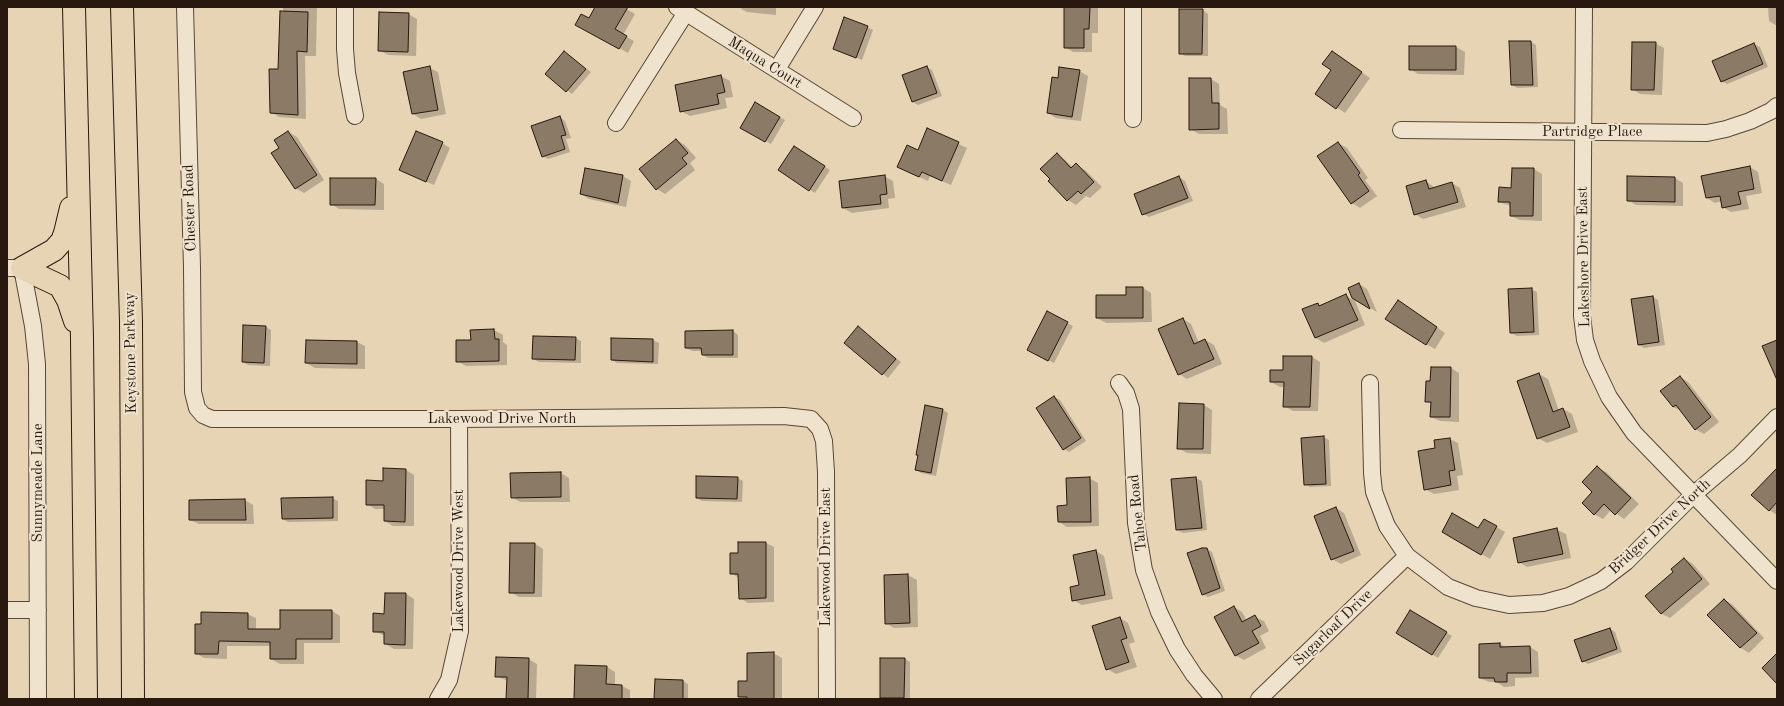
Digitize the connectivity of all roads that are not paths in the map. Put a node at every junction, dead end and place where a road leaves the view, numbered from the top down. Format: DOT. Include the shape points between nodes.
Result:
graph roads {
  1 [pos="74,7"];
  2 [pos="122,7"];
  3 [pos="185,7"];
  4 [pos="345,7"];
  5 [pos="815,7"];
  6 [pos="1133,7"];
  7 [pos="1584,7"];
  8 [pos="681,10"];
  9 [pos="777,69"];
  10 [pos="1777,106"];
  11 [pos="355,116"];
  12 [pos="853,118"];
  13 [pos="1133,119"];
  14 [pos="616,123"];
  15 [pos="1401,130"];
  16 [pos="1583,132"];
  17 [pos="78,182"];
  18 [pos="15,268"];
  19 [pos="82,339"];
  20 [pos="1119,383"];
  21 [pos="1370,383"];
  22 [pos="197,408"];
  23 [pos="1777,417"];
  24 [pos="459,420"];
  25 [pos="811,420"];
  26 [pos="1693,495"];
  27 [pos="1407,556"];
  28 [pos="1777,582"];
  29 [pos="7,610"];
  30 [pos="38,610"];
  31 [pos="38,699"];
  32 [pos="86,699"];
  33 [pos="133,699"];
  34 [pos="438,699"];
  35 [pos="827,699"];
  36 [pos="1214,699"];
  37 [pos="1259,699"];
  1 -- 17 [label="highway"];
  2 -- 33 [label="highway, Keystone Parkway" via="131,322"];
  3 -- 22 [label="street, Chester Road" via="193,392"];
  4 -- 11 [label="street" via="345,57"];
  5 -- 9 [label="street"];
  6 -- 13 [label="street"];
  7 -- 16 [label="street, Lakeshore Drive East"];
  8 -- 9 [label="street, Maqua Court"];
  8 -- 14 [label="street"];
  9 -- 12 [label="street, Maqua Court"];
  10 -- 16 [label="street, Partridge Place" via="1750,121 1707,132"];
  15 -- 16 [label="street, Partridge Place"];
  16 -- 26 [label="street, Lakeshore Drive East" via="1582,316 1585,340 1609,397 1634,433"];
  17 -- 18 [label="highway" via="62,241 54,250"];
  17 -- 19 [label="highway"];
  18 -- 19 [label="highway" via="60,286 68,300"];
  18 -- 30 [label="street, Sunnymeade Lane" via="33,326 37,364"];
  19 -- 32 [label="highway"];
  20 -- 36 [label="street, Tahoe Road" via="1126,393 1131,410 1136,524 1144,570 1159,612 1177,649 1194,676"];
  21 -- 27 [label="street, Bridger Drive North" via="1374,492 1387,526"];
  22 -- 24 [label="street, Lakewood Drive North" via="203,415 212,419"];
  23 -- 26 [label="street, Bridger Drive North" via="1740,455"];
  24 -- 25 [label="street, Lakewood Drive North" via="784,416"];
  24 -- 34 [label="street, Lakewood Drive West" via="460,631 450,680"];
  25 -- 35 [label="street, Lakewood Drive East" via="820,429 824,441 826,472"];
  26 -- 27 [label="street, Bridger Drive North" via="1626,562 1601,581 1569,596 1543,603 1509,605 1476,598 1448,587"];
  26 -- 28 [label="street, Lakeshore Drive East"];
  27 -- 37 [label="street, Sugarloaf Drive"];
  29 -- 30 [label="street"];
  30 -- 31 [label="street, Sunnymeade Lane"];
}
